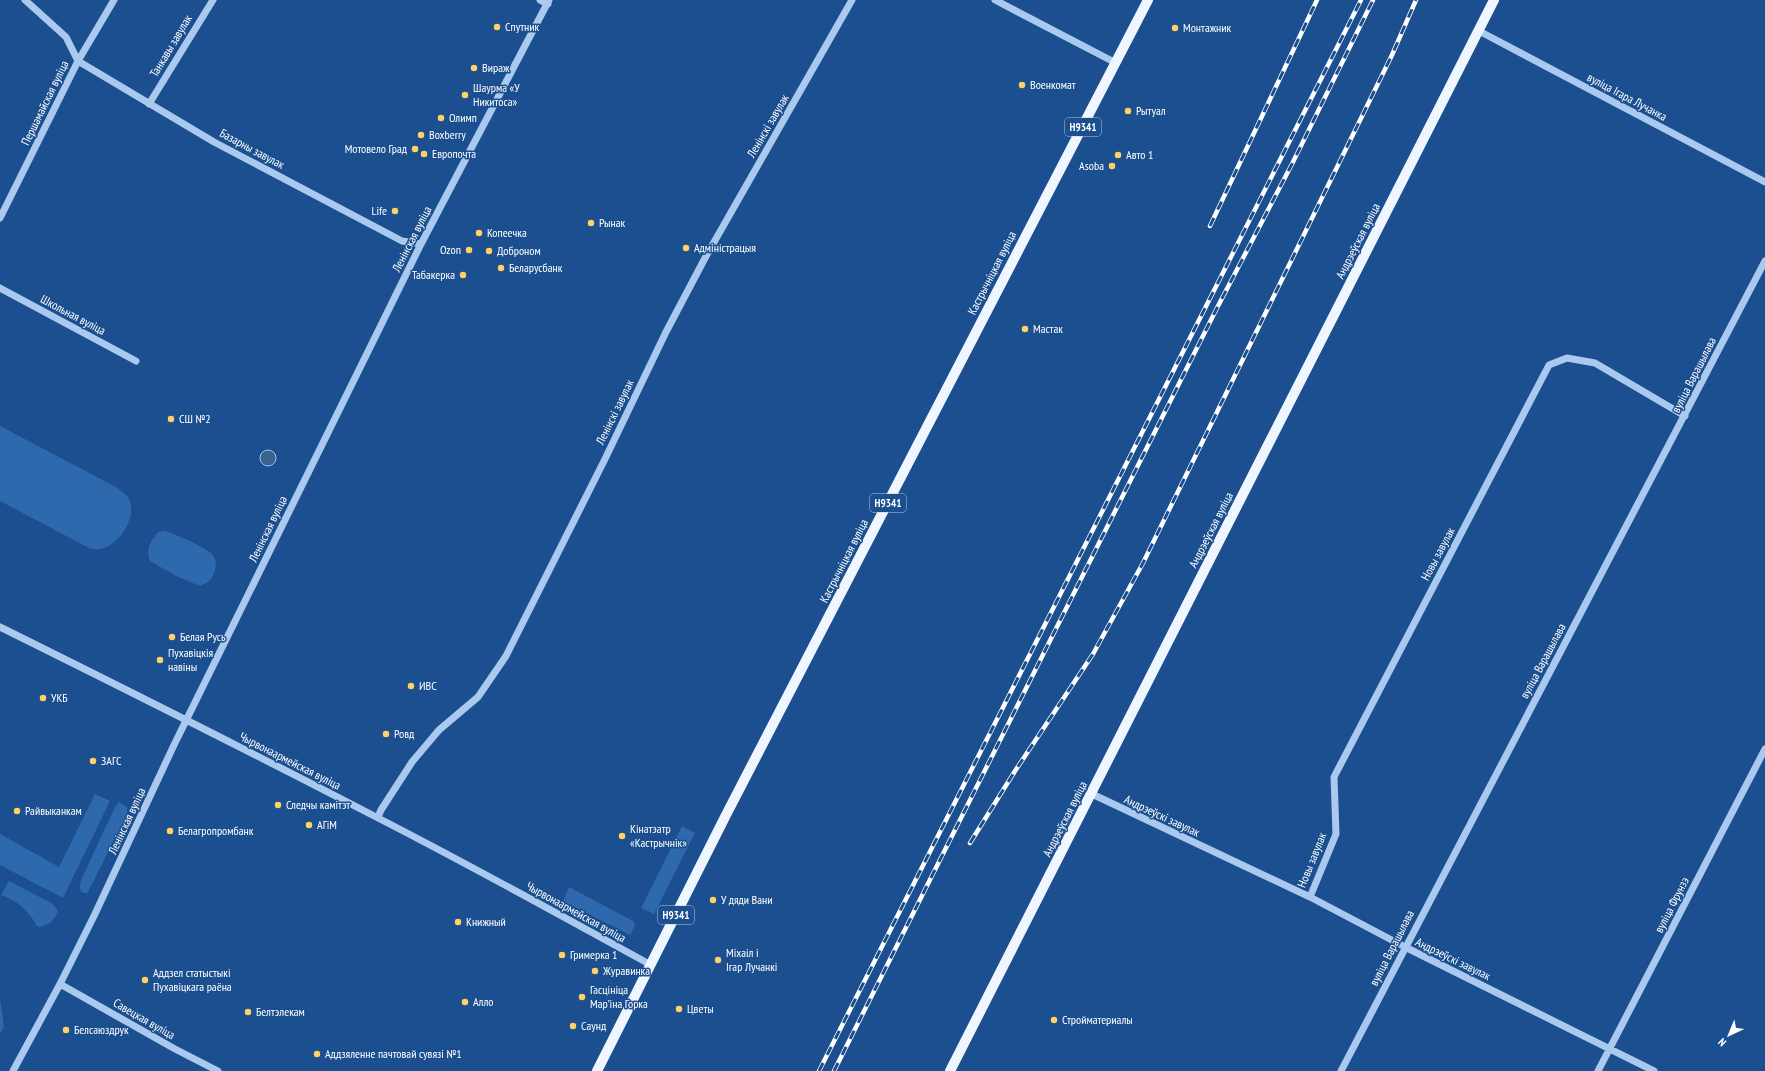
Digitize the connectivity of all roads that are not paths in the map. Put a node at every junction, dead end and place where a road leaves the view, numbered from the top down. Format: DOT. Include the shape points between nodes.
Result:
graph roads {
  1 [pos="25,0"];
  2 [pos="114,0"];
  3 [pos="212,0"];
  4 [pos="540,0"];
  5 [pos="852,0"];
  6 [pos="995,0"];
  7 [pos="1148,0"];
  8 [pos="1494,0"];
  9 [pos="548,2"];
  10 [pos="1479,31"];
  11 [pos="78,61"];
  12 [pos="1116,63"];
  13 [pos="149,104"];
  14 [pos="1765,182"];
  15 [pos="0,218"];
  16 [pos="421,244"];
  17 [pos="1765,262"];
  18 [pos="0,288"];
  19 [pos="136,361"];
  20 [pos="1685,416"];
  21 [pos="0,627"];
  22 [pos="187,720"];
  23 [pos="1765,749"];
  24 [pos="1092,794"];
  25 [pos="378,818"];
  26 [pos="1310,897"];
  27 [pos="1405,947"];
  28 [pos="650,965"];
  29 [pos="60,984"];
  30 [pos="1610,1050"];
  31 [pos="13,1071"];
  32 [pos="218,1071"];
  33 [pos="597,1071"];
  34 [pos="950,1071"];
  35 [pos="1341,1071"];
  36 [pos="1598,1071"];
  37 [pos="1654,1071"];
  1 -- 11 [label="street" via="66,37"];
  2 -- 11 [label="street, Першамайская вуліца"];
  3 -- 13 [label="street, Танкавы завулак"];
  4 -- 9 [label="street"];
  5 -- 25 [label="street, Ленінскі завулак" via="705,258 506,656 478,697 439,730 412,762"];
  6 -- 12 [label="street"];
  7 -- 12 [label="main road, Кастрычніцкая вуліца / Н9341"];
  8 -- 10 [label="main road, Андрэеўская вуліца"];
  9 -- 16 [label="street, Ленінская вуліца"];
  10 -- 14 [label="street, вуліца Ігара Лучанка"];
  10 -- 24 [label="main road, Андрэеўская вуліца"];
  11 -- 13 [label="street, Базарны завулак"];
  11 -- 15 [label="street, Першамайская вуліца"];
  12 -- 28 [label="main road, Кастрычніцкая вуліца / Н9341"];
  13 -- 16 [label="street, Базарны завулак" via="214,142 402,241"];
  16 -- 22 [label="street, Ленінская вуліца"];
  17 -- 20 [label="street, вуліца Варашылава"];
  18 -- 19 [label="street, Школьная вуліца"];
  20 -- 26 [label="street, Новы завулак" via="1595,363 1568,358 1549,365 1334,777 1336,834"];
  20 -- 27 [label="street, вуліца Варашылава"];
  21 -- 22 [label="street, Чырвонаармейская вуліца"];
  22 -- 25 [label="street, Чырвонаармейская вуліца"];
  22 -- 29 [label="street, Ленінская вуліца"];
  23 -- 30 [label="street, вуліца Фрунзэ"];
  24 -- 26 [label="street, Андрэеўскі завулак"];
  24 -- 34 [label="main road, Андрэеўская вуліца"];
  25 -- 28 [label="street, Чырвонаармейская вуліца"];
  26 -- 27 [label="street, Андрэеўскі завулак"];
  27 -- 30 [label="street, Андрэеўскі завулак"];
  27 -- 35 [label="street, вуліца Варашылава"];
  28 -- 33 [label="main road, Кастрычніцкая вуліца / Н9341"];
  29 -- 31 [label="street, Ленінская вуліца"];
  29 -- 32 [label="street, Савецкая вуліца"];
  30 -- 36 [label="street, вуліца Фрунзэ"];
  30 -- 37 [label="street, Андрэеўскі завулак"];
}
